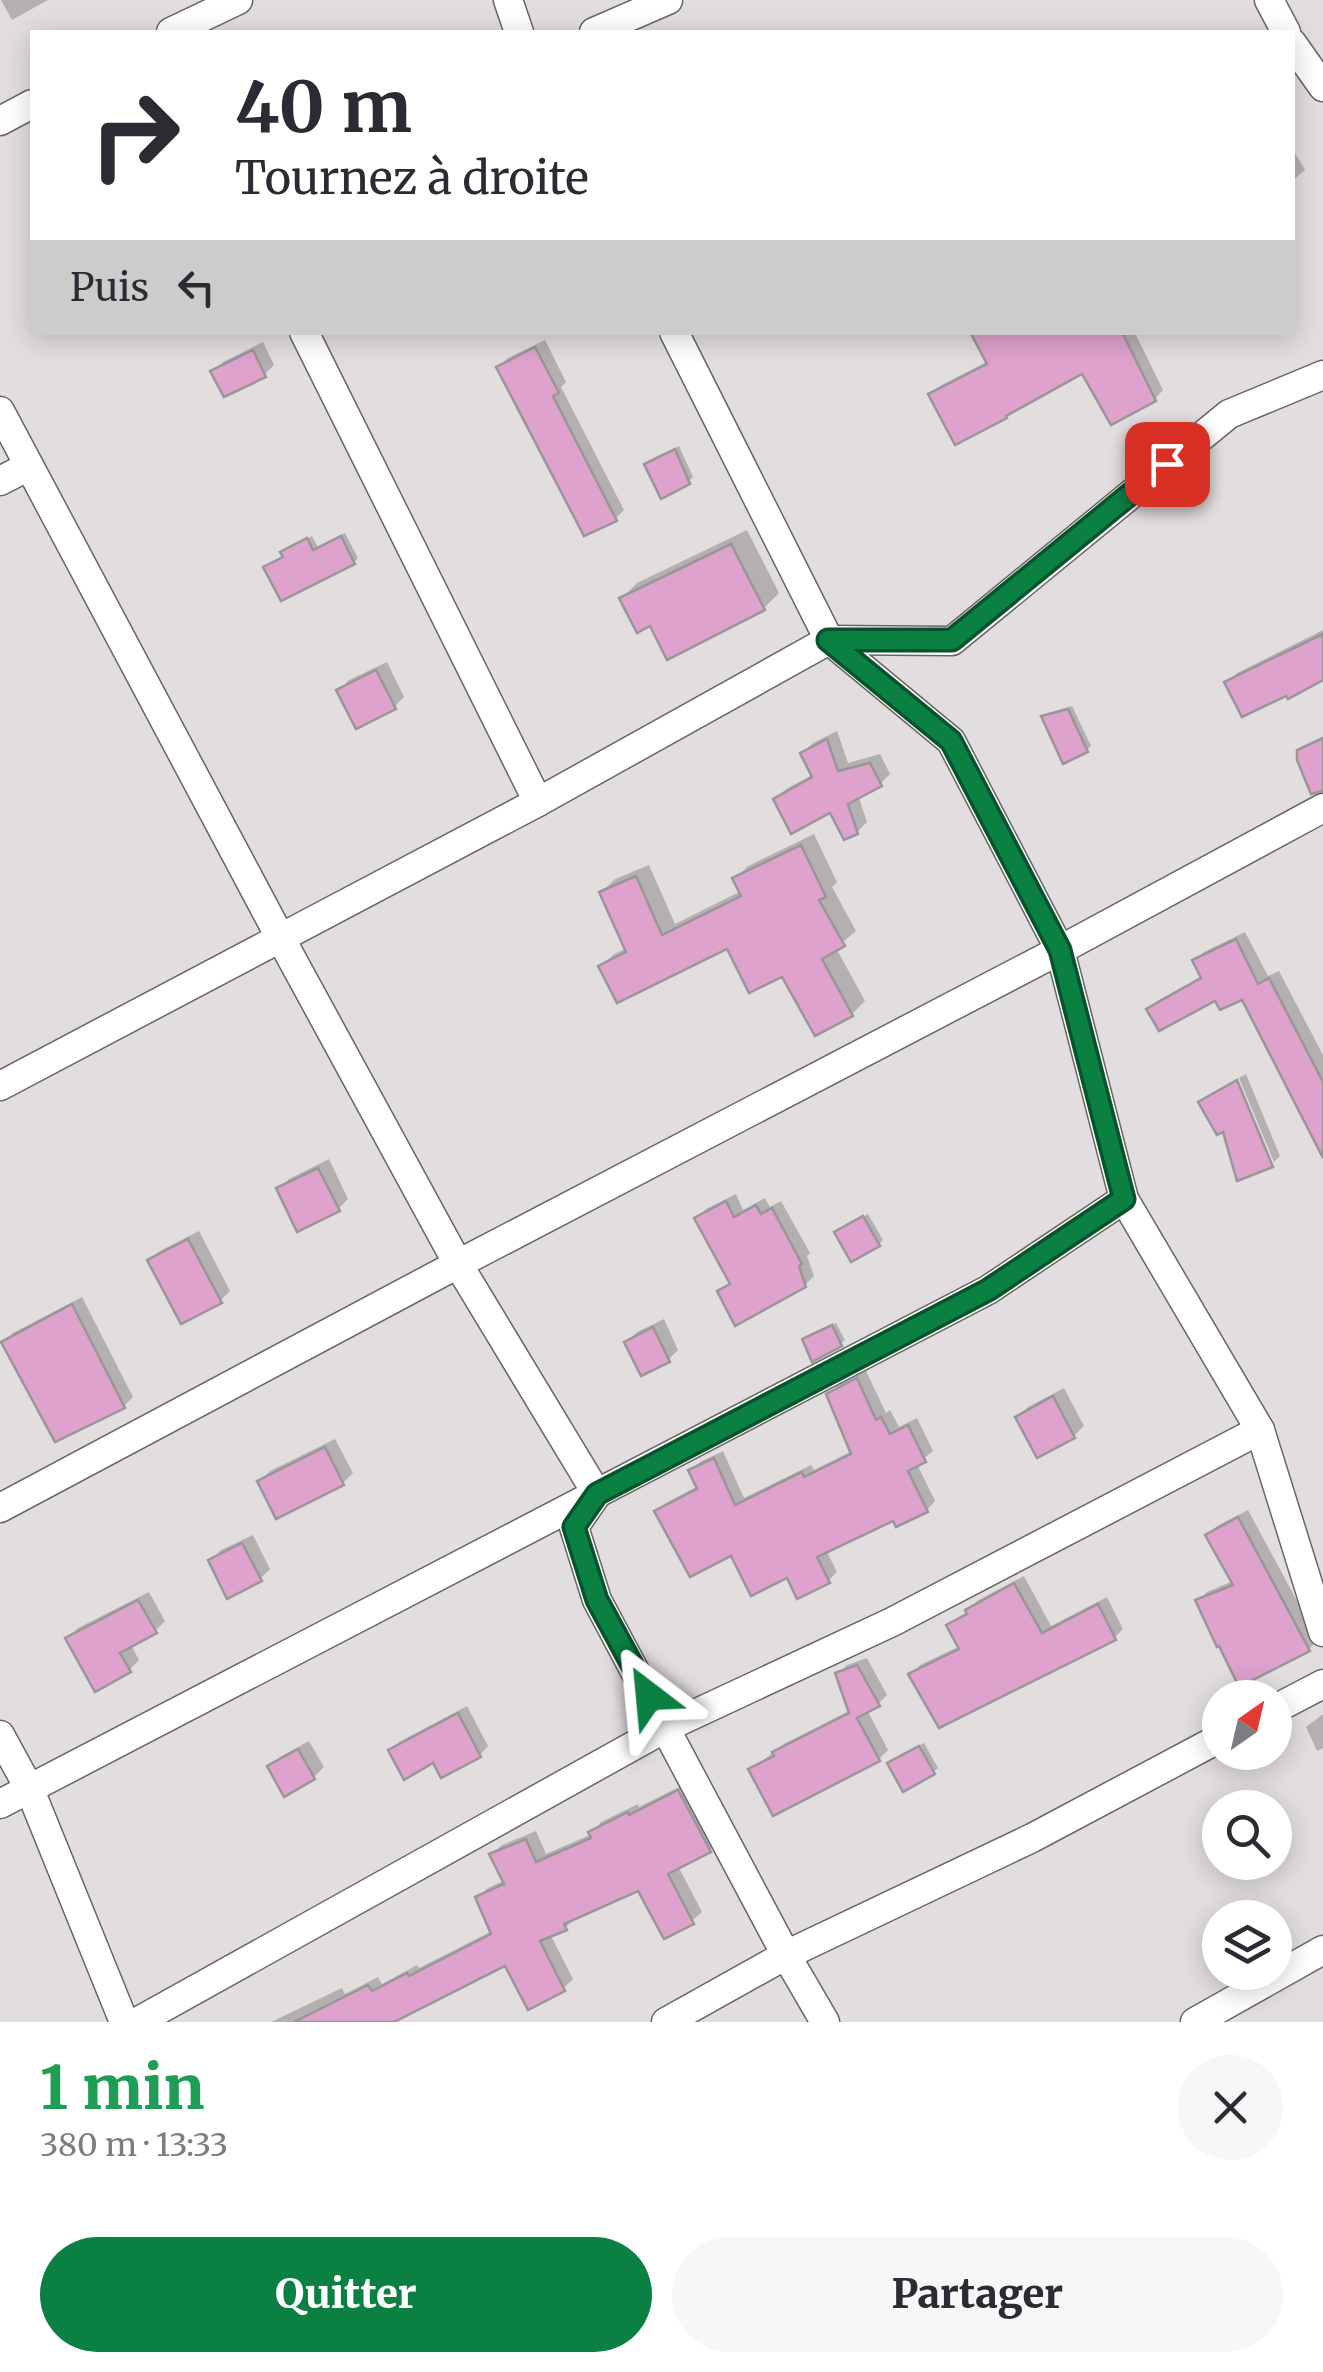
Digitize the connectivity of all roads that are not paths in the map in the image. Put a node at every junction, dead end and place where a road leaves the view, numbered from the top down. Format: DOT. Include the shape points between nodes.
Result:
graph roads {
  1 [pos="238,0"];
  2 [pos="508,0"];
  3 [pos="668,0"];
  4 [pos="1268,0"];
  5 [pos="176,30"];
  6 [pos="518,30"];
  7 [pos="599,30"];
  8 [pos="1285,30"];
  9 [pos="1295,47"];
  10 [pos="1323,87"];
  11 [pos="30,105"];
  12 [pos="0,121"];
  13 [pos="305,335"];
  14 [pos="676,335"];
  15 [pos="1323,376"];
  16 [pos="0,412"];
  17 [pos="29,466"];
  18 [pos="0,481"];
  19 [pos="828,640"];
  20 [pos="538,802"];
  21 [pos="1323,808"];
  22 [pos="281,940"];
  23 [pos="1060,950"];
  24 [pos="0,1086"];
  25 [pos="1124,1199"];
  26 [pos="458,1264"];
  27 [pos="1260,1430"];
  28 [pos="597,1494"];
  29 [pos="0,1508"];
  30 [pos="1323,1632"];
  31 [pos="1323,1684"];
  32 [pos="1292,1700"];
  33 [pos="667,1728"];
  34 [pos="0,1735"];
  35 [pos="1202,1748"];
  36 [pos="30,1790"];
  37 [pos="0,1804"];
  38 [pos="1323,1950"];
  39 [pos="786,1955"];
  40 [pos="124,2022"];
  41 [pos="137,2022"];
  42 [pos="666,2022"];
  43 [pos="825,2022"];
  44 [pos="1195,2022"];
  1 -- 5 [label="street"];
  2 -- 6 [label="street"];
  3 -- 7 [label="street"];
  4 -- 8 [label="street"];
  9 -- 10 [label="street"];
  11 -- 12 [label="street"];
  13 -- 20 [label="street"];
  14 -- 19 [label="street"];
  15 -- 19 [label="street" via="1228,414 952,640"];
  16 -- 17 [label="street"];
  17 -- 18 [label="street"];
  17 -- 22 [label="street"];
  19 -- 20 [label="street"];
  19 -- 23 [label="street" via="951,741"];
  20 -- 22 [label="street"];
  21 -- 23 [label="street"];
  22 -- 24 [label="street"];
  22 -- 26 [label="street"];
  23 -- 25 [label="street"];
  23 -- 26 [label="street"];
  25 -- 27 [label="street"];
  25 -- 28 [label="street" via="988,1290"];
  26 -- 28 [label="street"];
  26 -- 29 [label="street"];
  27 -- 30 [label="street"];
  27 -- 33 [label="street" via="892,1622"];
  28 -- 33 [label="street" via="574,1527 597,1600"];
  28 -- 36 [label="street"];
  31 -- 32 [label="street"];
  33 -- 39 [label="street"];
  33 -- 41 [label="street"];
  34 -- 36 [label="street"];
  35 -- 39 [label="street" via="1032,1838"];
  36 -- 37 [label="street"];
  36 -- 40 [label="street"];
  38 -- 44 [label="street"];
  39 -- 42 [label="street"];
  39 -- 43 [label="street"];
}
